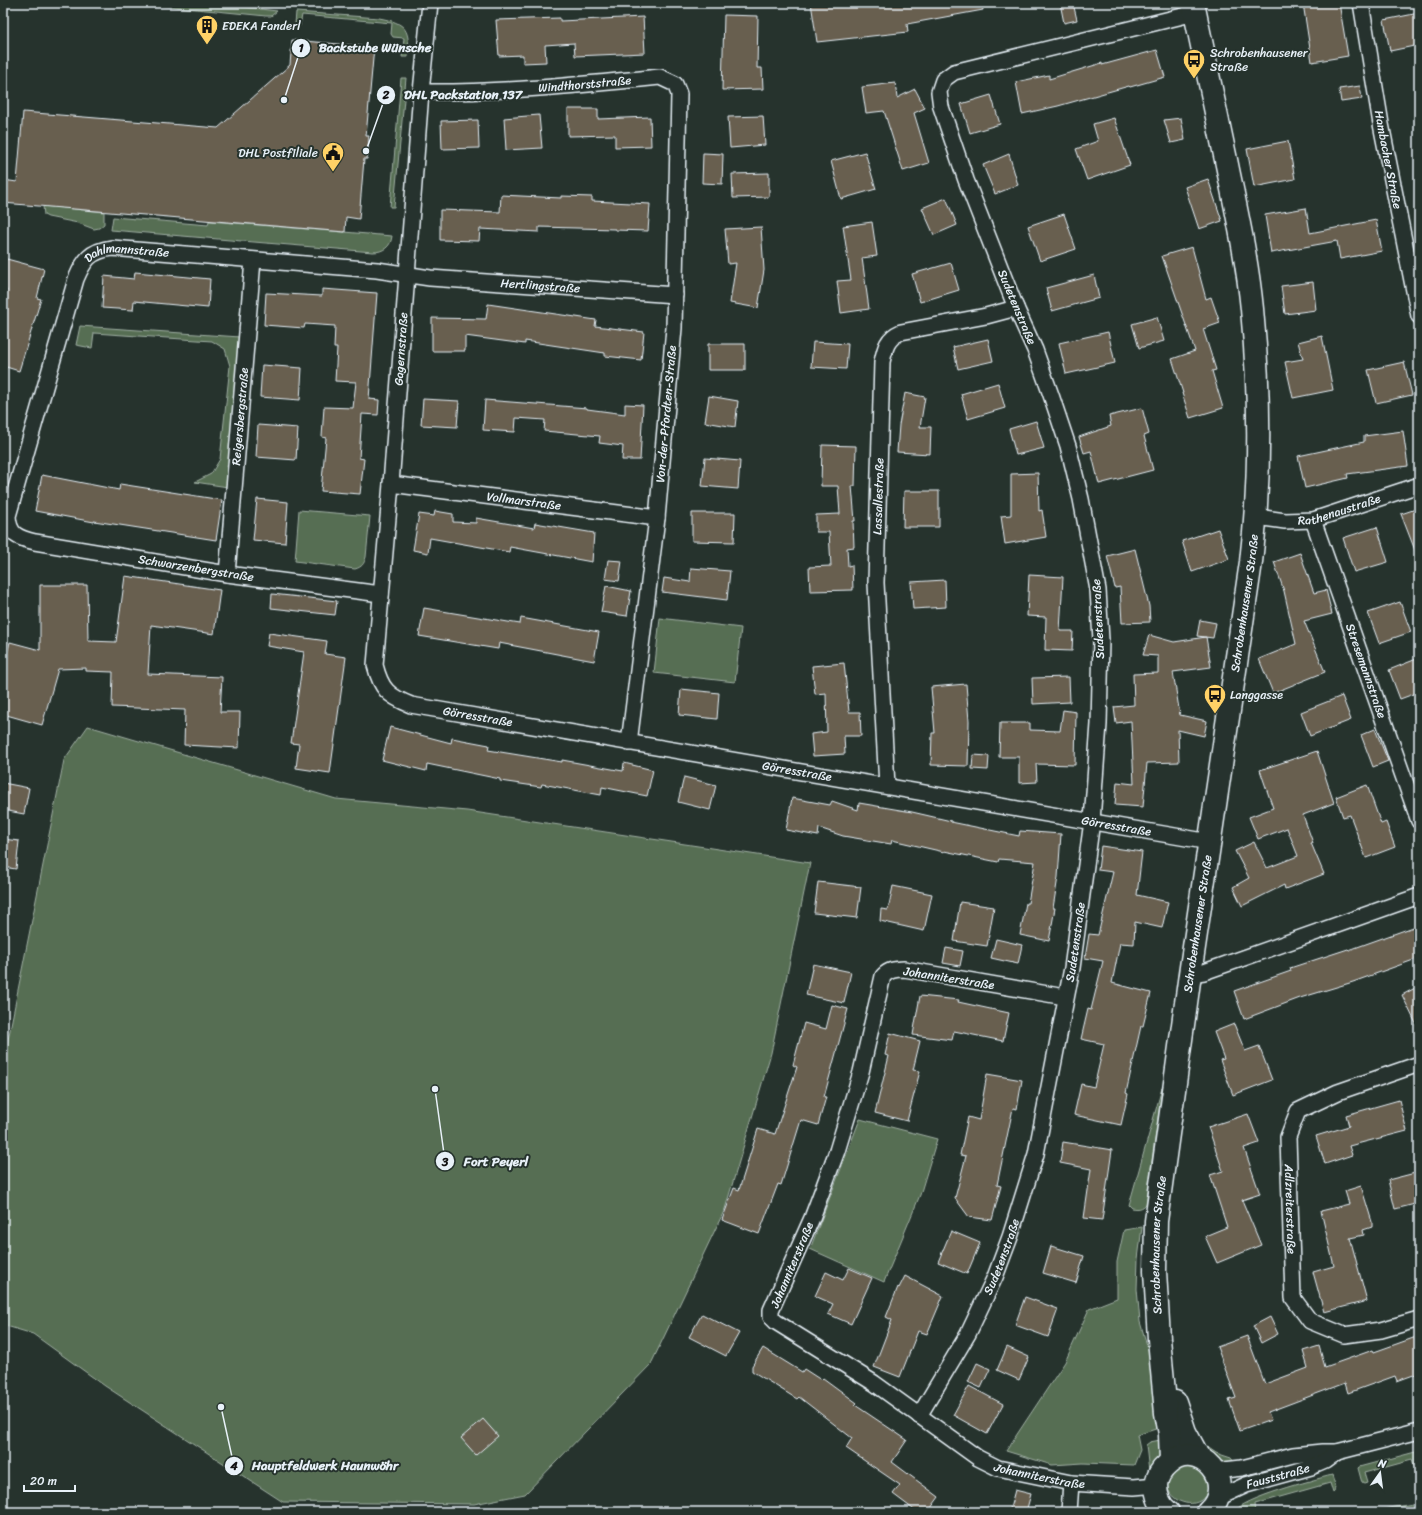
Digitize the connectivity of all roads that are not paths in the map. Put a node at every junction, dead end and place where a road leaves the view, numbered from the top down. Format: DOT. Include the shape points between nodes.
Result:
graph roads {
  1 [pos="430,3"];
  2 [pos="1361,3"];
  3 [pos="1194,8"];
  4 [pos="675,84"];
  5 [pos="421,92"];
  6 [pos="253,260"];
  7 [pos="406,274"];
  8 [pos="675,295"];
  9 [pos="1016,308"];
  10 [pos="1419,316"];
  11 [pos="391,484"];
  12 [pos="1419,485"];
  13 [pos="1256,517"];
  14 [pos="657,518"];
  15 [pos="1313,520"];
  16 [pos="13,532"];
  17 [pos="227,574"];
  18 [pos="381,594"];
  19 [pos="386,692"];
  20 [pos="629,743"];
  21 [pos="887,786"];
  22 [pos="1092,821"];
  23 [pos="1419,821"];
  24 [pos="1210,842"];
  25 [pos="1419,896"];
  26 [pos="1190,974"];
  27 [pos="1065,997"];
  28 [pos="1419,1064"];
  29 [pos="1419,1319"];
  30 [pos="1163,1371"];
  31 [pos="919,1416"];
  32 [pos="1419,1431"];
  33 [pos="1337,1452"];
  34 [pos="1171,1461"];
  35 [pos="1206,1464"];
  36 [pos="1071,1484"];
  37 [pos="1156,1485"];
  38 [pos="1211,1508"];
  39 [pos="1069,1512"];
  40 [pos="1168,1512"];
  1 -- 5 [label="street, Gagernstraße"];
  2 -- 10 [label="street, Hambacher Straße" via="1381,124"];
  3 -- 9 [label="street, Sudetenstraße" via="954,72 943,80 939,92 941,107 966,180"];
  3 -- 13 [label="street, Schrobenhausener Straße" via="1243,243 1252,308 1257,381"];
  4 -- 5 [label="street, Windthorststraße" via="660,77 543,88"];
  4 -- 8 [label="street, Von-der-Pfordten-Straße" via="679,94"];
  5 -- 7 [label="street, Gagernstraße"];
  6 -- 7 [label="street, Dahlmannstraße"];
  6 -- 16 [label="street, Dahlmannstraße" via="112,248 100,249 86,260 76,279 8,516 9,526"];
  6 -- 17 [label="street, Reigersbergstraße"];
  7 -- 8 [label="street, Hertlingstraße" via="430,278"];
  7 -- 11 [label="street, Gagernstraße"];
  8 -- 14 [label="street, Von-der-Pfordten-Straße"];
  9 -- 21 [label="street, Lassallestraße" via="901,332 894,335 886,347 882,362 876,583"];
  9 -- 22 [label="street, Sudetenstraße" via="1035,350 1068,446 1098,590 1101,640 1100,708"];
  11 -- 14 [label="street, Vollmarstraße"];
  11 -- 18 [label="street, Gagernstraße"];
  12 -- 15 [label="street, Rathenaustraße"];
  13 -- 15 [label="street, Rathenaustraße" via="1285,521"];
  13 -- 24 [label="street, Schrobenhausener Straße"];
  14 -- 20 [label="street, Von-der-Pfordten-Straße"];
  15 -- 23 [label="street, Stresemannstraße"];
  16 -- 17 [label="street, Schwarzenbergstraße" via="23,539 35,542"];
  17 -- 18 [label="street, Schwarzenbergstraße"];
  18 -- 19 [label="street, Gagernstraße" via="375,665 378,679"];
  19 -- 20 [label="street, Görresstraße" via="411,705"];
  20 -- 21 [label="street, Görresstraße"];
  21 -- 22 [label="street, Görresstraße"];
  22 -- 24 [label="street, Görresstraße"];
  22 -- 27 [label="street, Sudetenstraße" via="1072,968"];
  24 -- 26 [label="street, Schrobenhausener Straße"];
  25 -- 26 [label="street" via="1204,972"];
  26 -- 30 [label="street, Schrobenhausener Straße" via="1156,1221 1155,1271"];
  27 -- 31 [label="street, Sudetenstraße" via="1036,1154 1010,1237 968,1334"];
  27 -- 31 [label="street, Johanniterstraße" via="904,970 895,969 883,976 861,1072 837,1151 812,1218 771,1310 771,1317 874,1383"];
  28 -- 29 [label="street, Adlzreiterstraße" via="1338,1092 1298,1111 1288,1137 1293,1298 1310,1321 1344,1334 1381,1330"];
  30 -- 34 [label="street, Schrobenhausener Straße"];
  30 -- 35 [label="street, Schrobenhausener Straße" via="1185,1432"];
  31 -- 36 [label="street, Johanniterstraße" via="978,1458 998,1468"];
  32 -- 33 [label="street, Fauststraße"];
  33 -- 35 [label="street, Fauststraße" via="1293,1455 1224,1470"];
  33 -- 38 [label="street, Fauststraße" via="1311,1467 1246,1485"];
  34 -- 35 [label="street" via="1185,1456"];
  34 -- 37 [label="street" via="1164,1467"];
  35 -- 38 [label="street, Schrobenhausener Straße" via="1219,1482"];
  36 -- 37 [label="street, Johanniterstraße" via="1134,1487"];
  36 -- 39 [label="street"];
  37 -- 40 [label="street" via="1160,1502"];
}
